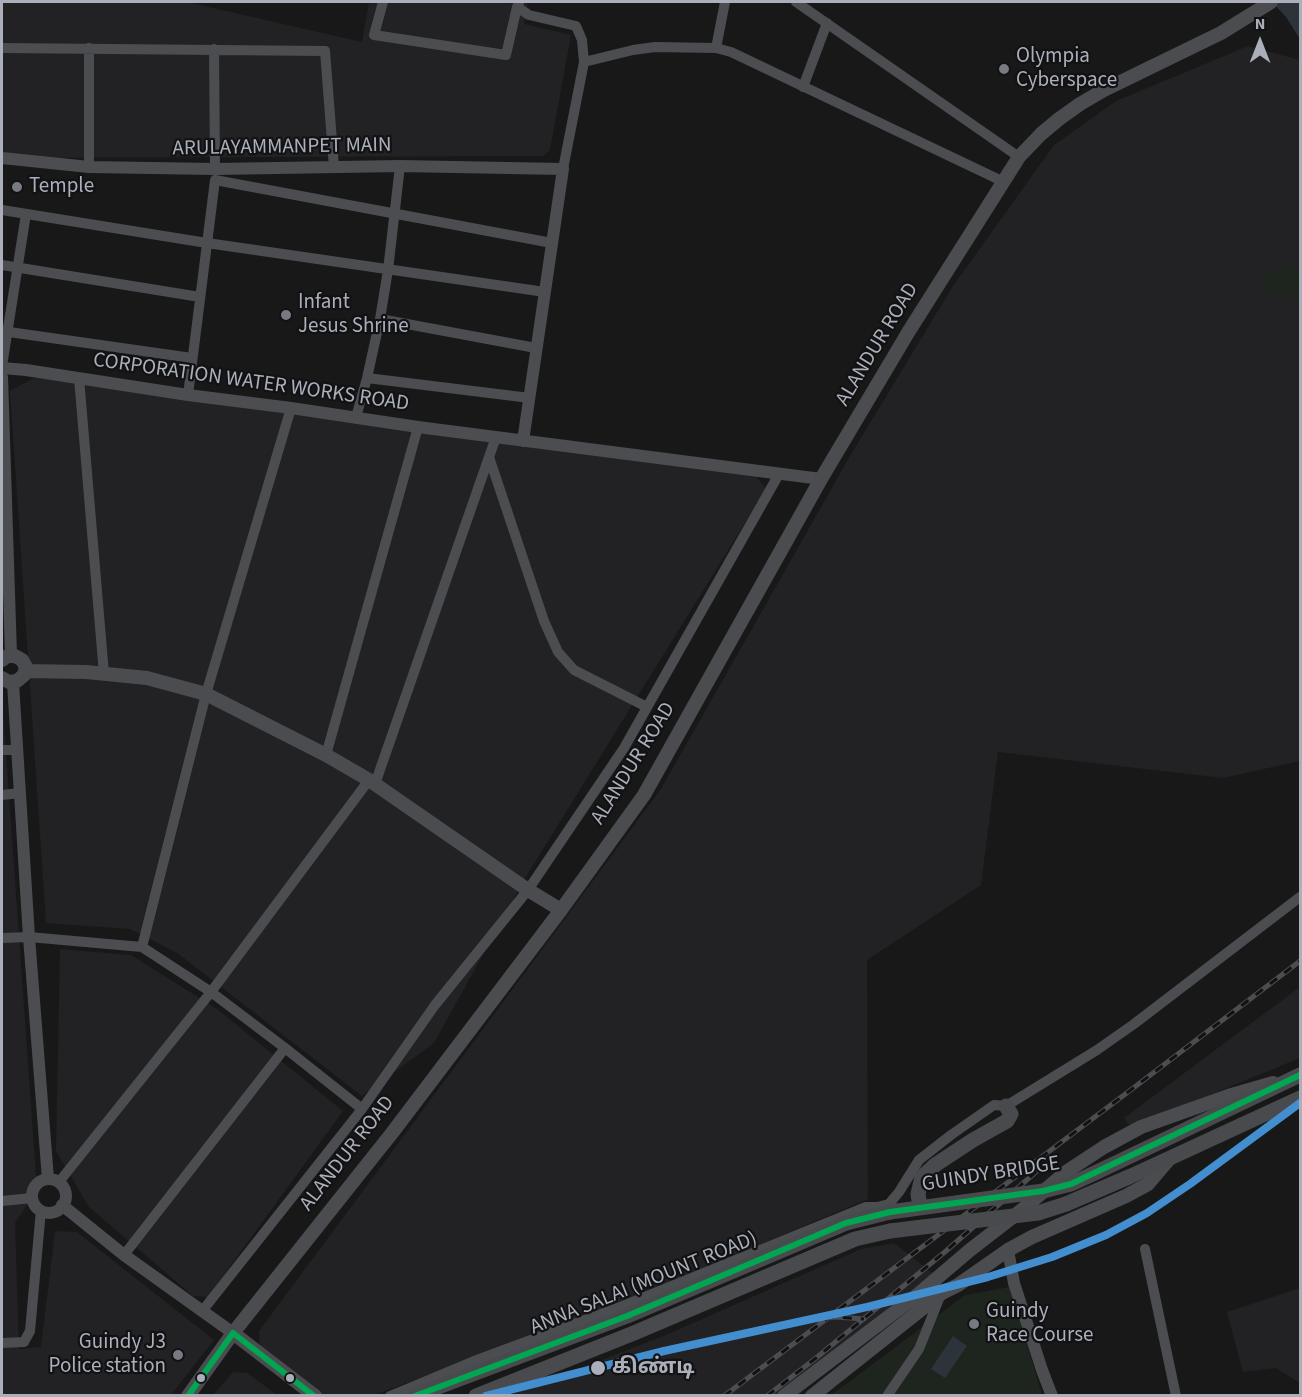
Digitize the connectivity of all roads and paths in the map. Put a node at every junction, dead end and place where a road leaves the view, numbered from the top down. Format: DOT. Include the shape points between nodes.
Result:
graph roads {
  1 [pos="383,2"];
  2 [pos="725,2"];
  3 [pos="796,2"];
  4 [pos="1271,2"];
  5 [pos="518,4"];
  6 [pos="827,23"];
  7 [pos="2,48"];
  8 [pos="89,48"];
  9 [pos="716,48"];
  10 [pos="214,50"];
  11 [pos="584,62"];
  12 [pos="803,87"];
  13 [pos="1019,157"];
  14 [pos="2,158"];
  15 [pos="400,166"];
  16 [pos="89,167"];
  17 [pos="334,167"];
  18 [pos="564,169"];
  19 [pos="215,175"];
  20 [pos="1004,182"];
  21 [pos="2,210"];
  22 [pos="26,214"];
  23 [pos="395,214"];
  24 [pos="207,243"];
  25 [pos="552,243"];
  26 [pos="2,265"];
  27 [pos="18,268"];
  28 [pos="388,270"];
  29 [pos="545,292"];
  30 [pos="200,297"];
  31 [pos="380,319"];
  32 [pos="4,331"];
  33 [pos="536,348"];
  34 [pos="192,358"];
  35 [pos="2,367"];
  36 [pos="2,376"];
  37 [pos="79,378"];
  38 [pos="367,378"];
  39 [pos="188,395"];
  40 [pos="530,398"];
  41 [pos="291,408"];
  42 [pos="356,417"];
  43 [pos="418,427"];
  44 [pos="496,437"];
  45 [pos="523,441"];
  46 [pos="489,457"];
  47 [pos="779,474"];
  48 [pos="821,479"];
  49 [pos="6,658"];
  50 [pos="25,671"];
  51 [pos="104,674"];
  52 [pos="7,680"];
  53 [pos="206,694"];
  54 [pos="647,707"];
  55 [pos="2,750"];
  56 [pos="17,750"];
  57 [pos="326,755"];
  58 [pos="372,782"];
  59 [pos="20,793"];
  60 [pos="2,795"];
  61 [pos="528,890"];
  62 [pos="1300,897"];
  63 [pos="561,910"];
  64 [pos="29,937"];
  65 [pos="2,938"];
  66 [pos="142,947"];
  67 [pos="211,992"];
  68 [pos="285,1048"];
  69 [pos="1300,1075"];
  70 [pos="1300,1098"];
  71 [pos="1006,1106"];
  72 [pos="362,1109"];
  73 [pos="1170,1158"];
  74 [pos="54,1181"];
  75 [pos="32,1198"];
  76 [pos="2,1201"];
  77 [pos="62,1205"];
  78 [pos="920,1208"];
  79 [pos="41,1210"];
  80 [pos="890,1212"];
  81 [pos="890,1231"];
  82 [pos="1145,1249"];
  83 [pos="1008,1250"];
  84 [pos="124,1255"];
  85 [pos="942,1293"];
  86 [pos="203,1310"];
  87 [pos="233,1333"];
  88 [pos="2,1343"];
  89 [pos="801,1383"];
  90 [pos="188,1395"];
  91 [pos="315,1395"];
  92 [pos="390,1395"];
  93 [pos="414,1395"];
  94 [pos="476,1395"];
  95 [pos="784,1395"];
  96 [pos="812,1395"];
  97 [pos="887,1395"];
  98 [pos="1052,1395"];
  99 [pos="1176,1395"];
  1 -- 5 [label="street" via="374,35 506,55"];
  2 -- 9 [label="street"];
  3 -- 6 [label="street"];
  4 -- 13 [label="main road, ALANDUR ROAD" via="1221,33 1104,90 1059,119"];
  5 -- 11 [label="street" via="529,15 576,26"];
  6 -- 12 [label="street"];
  6 -- 13 [label="street"];
  7 -- 8 [label="street"];
  8 -- 10 [label="street"];
  8 -- 16 [label="street"];
  9 -- 11 [label="street" via="655,47"];
  9 -- 12 [label="street"];
  10 -- 17 [label="street" via="325,51"];
  10 -- 19 [label="street"];
  11 -- 18 [label="street"];
  12 -- 20 [label="street"];
  13 -- 20 [label="main road, ALANDUR ROAD"];
  14 -- 16 [label="street, ARULAYAMMANPET MAIN"];
  15 -- 17 [label="street, ARULAYAMMANPET MAIN"];
  15 -- 18 [label="street, ARULAYAMMANPET MAIN"];
  15 -- 23 [label="street"];
  16 -- 19 [label="street, ARULAYAMMANPET MAIN"];
  17 -- 19 [label="street, ARULAYAMMANPET MAIN"];
  18 -- 25 [label="street"];
  19 -- 23 [label="street"];
  19 -- 24 [label="street"];
  20 -- 48 [label="main road, ALANDUR ROAD"];
  21 -- 22 [label="street"];
  22 -- 24 [label="street"];
  22 -- 27 [label="street"];
  23 -- 25 [label="street"];
  23 -- 28 [label="street"];
  24 -- 28 [label="street"];
  24 -- 30 [label="street"];
  25 -- 29 [label="street"];
  26 -- 27 [label="street"];
  27 -- 30 [label="street"];
  27 -- 32 [label="street"];
  28 -- 29 [label="street"];
  28 -- 31 [label="street"];
  29 -- 33 [label="street"];
  30 -- 34 [label="street"];
  31 -- 33 [label="street"];
  31 -- 38 [label="street"];
  32 -- 34 [label="street"];
  32 -- 35 [label="street"];
  33 -- 40 [label="street"];
  34 -- 39 [label="street"];
  35 -- 37 [label="street, CORPORATION WATER WORKS ROAD"];
  36 -- 49 [label="street"];
  37 -- 39 [label="street, CORPORATION WATER WORKS ROAD"];
  37 -- 51 [label="street"];
  38 -- 40 [label="street"];
  38 -- 42 [label="street"];
  39 -- 41 [label="street, CORPORATION WATER WORKS ROAD"];
  40 -- 45 [label="street"];
  41 -- 42 [label="street, CORPORATION WATER WORKS ROAD"];
  41 -- 53 [label="street"];
  42 -- 43 [label="street, CORPORATION WATER WORKS ROAD"];
  43 -- 44 [label="street, CORPORATION WATER WORKS ROAD"];
  43 -- 57 [label="street"];
  44 -- 45 [label="street, CORPORATION WATER WORKS ROAD"];
  44 -- 46 [label="street"];
  45 -- 47 [label="street, CORPORATION WATER WORKS ROAD"];
  46 -- 54 [label="street" via="558,652 574,670"];
  46 -- 58 [label="street"];
  47 -- 48 [label="street, CORPORATION WATER WORKS ROAD"];
  47 -- 54 [label="street"];
  48 -- 63 [label="main road, ALANDUR ROAD" via="644,795"];
  49 -- 50 [label="main road" via="15,656 22,660"];
  50 -- 51 [label="main road"];
  50 -- 52 [label="main road" via="21,679"];
  51 -- 53 [label="main road" via="147,678"];
  52 -- 56 [label="street"];
  53 -- 57 [label="main road"];
  53 -- 66 [label="street"];
  54 -- 61 [label="street" via="624,748"];
  55 -- 56 [label="street"];
  56 -- 59 [label="street"];
  57 -- 58 [label="main road"];
  58 -- 61 [label="main road"];
  58 -- 67 [label="street"];
  59 -- 60 [label="street"];
  59 -- 64 [label="street"];
  61 -- 63 [label="main road"];
  61 -- 72 [label="street" via="435,1005"];
  62 -- 71 [label="street" via="1115,1037"];
  63 -- 87 [label="main road, ALANDUR ROAD" via="392,1134"];
  64 -- 65 [label="street"];
  64 -- 66 [label="street"];
  64 -- 74 [label="street"];
  66 -- 67 [label="street"];
  67 -- 68 [label="street"];
  67 -- 74 [label="street"];
  68 -- 72 [label="street"];
  68 -- 84 [label="street"];
  69 -- 78 [label="main road, GUINDY BRIDGE, bridge" via="1071,1184"];
  69 -- 89 [label="main road" via="1141,1127 1104,1148 1066,1172 916,1296"];
  70 -- 73 [label="main road"];
  71 -- 78 [label="main road" via="1011,1114 1007,1121 935,1165 922,1178"];
  71 -- 92 [label="street" via="994,1105 919,1160 889,1204 866,1207"];
  72 -- 86 [label="street"];
  73 -- 81 [label="main road, GUINDY BRIDGE, bridge" via="1038,1213"];
  73 -- 83 [label="main road" via="1149,1184"];
  74 -- 75 [label="street" via="38,1183"];
  74 -- 77 [label="street" via="65,1192"];
  75 -- 76 [label="street"];
  75 -- 79 [label="street"];
  77 -- 79 [label="street" via="52,1212"];
  77 -- 84 [label="street"];
  78 -- 80 [label="main road, GUINDY BRIDGE, bridge"];
  79 -- 88 [label="street" via="30,1331 24,1342"];
  80 -- 93 [label="main road, ANNA SALAI (MOUNT ROAD)" via="846,1223 627,1316"];
  81 -- 94 [label="main road, ANNA SALAI (MOUNT ROAD)" via="855,1239"];
  82 -- 99 [label="street"];
  83 -- 85 [label="main road"];
  83 -- 98 [label="street" via="1014,1283"];
  84 -- 86 [label="street"];
  85 -- 96 [label="main road"];
  85 -- 97 [label="street" via="919,1349"];
  86 -- 87 [label="street"];
  87 -- 90 [label="main road, ALANDUR ROAD"];
  87 -- 91 [label="main road"];
  89 -- 95 [label="main road"];
  89 -- 96 [label="main road"];
}
